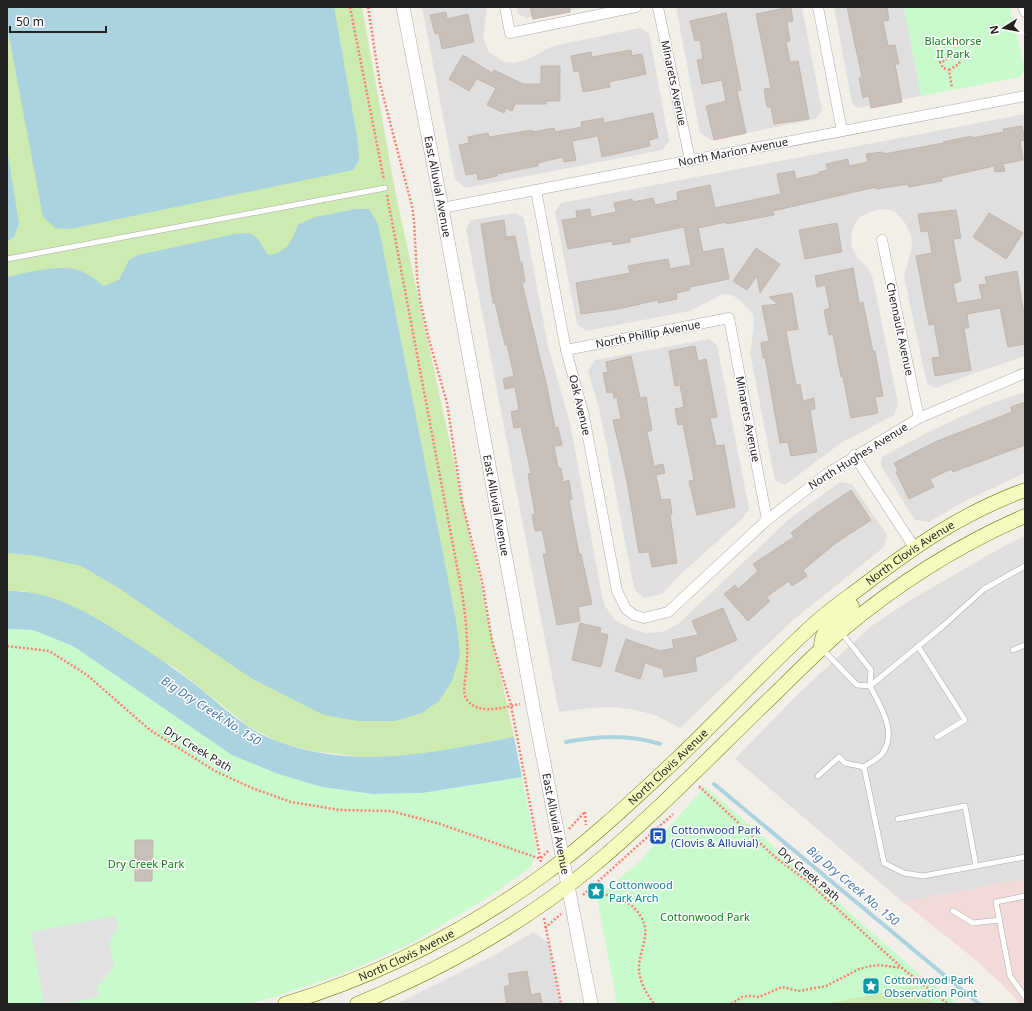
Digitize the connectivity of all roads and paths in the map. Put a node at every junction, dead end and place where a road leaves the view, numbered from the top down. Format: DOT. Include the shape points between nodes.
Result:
graph roads {
  1 [pos="350,7"];
  2 [pos="368,7"];
  3 [pos="402,7"];
  4 [pos="505,7"];
  5 [pos="636,7"];
  6 [pos="658,7"];
  7 [pos="818,7"];
  8 [pos="1023,7"];
  9 [pos="1025,12"];
  10 [pos="949,70"];
  11 [pos="952,88"];
  12 [pos="1025,96"];
  13 [pos="842,131"];
  14 [pos="690,160"];
  15 [pos="385,188"];
  16 [pos="536,190"];
  17 [pos="442,208"];
  18 [pos="882,240"];
  19 [pos="7,259"];
  20 [pos="729,318"];
  21 [pos="566,350"];
  22 [pos="1025,373"];
  23 [pos="919,418"];
  24 [pos="854,456"];
  25 [pos="1025,490"];
  26 [pos="1025,516"];
  27 [pos="767,520"];
  28 [pos="914,547"];
  29 [pos="1025,566"];
  30 [pos="634,615"];
  31 [pos="840,632"];
  32 [pos="1025,645"];
  33 [pos="7,646"];
  34 [pos="918,646"];
  35 [pos="822,649"];
  36 [pos="1013,650"];
  37 [pos="870,686"];
  38 [pos="532,701"];
  39 [pos="512,705"];
  40 [pos="937,737"];
  41 [pos="864,767"];
  42 [pos="818,776"];
  43 [pos="695,793"];
  44 [pos="678,809"];
  45 [pos="898,819"];
  46 [pos="1025,857"];
  47 [pos="563,860"];
  48 [pos="976,866"];
  49 [pos="568,885"];
  50 [pos="1025,896"];
  51 [pos="953,911"];
  52 [pos="1000,920"];
  53 [pos="545,929"];
  54 [pos="902,968"];
  55 [pos="1025,997"];
  56 [pos="285,1004"];
  57 [pos="357,1004"];
  58 [pos="562,1004"];
  59 [pos="591,1004"];
  60 [pos="654,1004"];
  61 [pos="731,1004"];
  62 [pos="948,1004"];
  1 -- 15 [label="path"];
  2 -- 39 [label="path" via="380,84 412,206 420,300 447,403 462,502 482,581 492,641"];
  3 -- 17 [label="street, East Alluvial Avenue"];
  4 -- 5 [label="street" via="510,33"];
  6 -- 14 [label="street, Minarets Avenue"];
  7 -- 13 [label="street"];
  8 -- 9 [label="street"];
  10 -- 10 [label="path" via="943,68 940,62 958,53 961,57 959,64"];
  10 -- 11 [label="path"];
  12 -- 13 [label="street, North Marion Avenue"];
  13 -- 14 [label="street, North Marion Avenue"];
  14 -- 16 [label="street, North Marion Avenue"];
  15 -- 19 [label="lane"];
  15 -- 39 [label="path" via="462,593 467,630 464,693 467,700 480,708 491,710"];
  16 -- 17 [label="street, North Marion Avenue"];
  16 -- 21 [label="street, Oak Avenue"];
  17 -- 38 [label="street, East Alluvial Avenue"];
  18 -- 23 [label="street, Chennault Avenue"];
  20 -- 21 [label="street, North Phillip Avenue"];
  20 -- 27 [label="street, Minarets Avenue"];
  21 -- 30 [label="street, Oak Avenue" via="584,416 617,591 626,609"];
  22 -- 23 [label="street, North Hughes Avenue"];
  23 -- 24 [label="street, North Hughes Avenue"];
  24 -- 27 [label="street, North Hughes Avenue" via="802,491"];
  24 -- 28 [label="street"];
  25 -- 28 [label="main road, North Clovis Avenue" via="976,510"];
  26 -- 31 [label="main road, North Clovis Avenue" via="953,552 882,598"];
  27 -- 30 [label="street, North Hughes Avenue" via="668,612 656,617 644,618"];
  28 -- 35 [label="main road" via="891,575 827,627 821,640"];
  28 -- 47 [label="main road, North Clovis Avenue" via="816,622 677,758"];
  29 -- 34 [label="lane" via="984,589"];
  31 -- 35 [label="main road, North Clovis Avenue"];
  31 -- 37 [label="lane" via="871,670"];
  32 -- 36 [label="lane"];
  33 -- 39 [label="path, Dry Creek Path" via="49,651 87,675 150,730 215,771 252,788 291,802 340,810 391,811 440,824 541,858"];
  34 -- 37 [label="lane"];
  34 -- 40 [label="lane" via="965,720"];
  35 -- 37 [label="lane" via="857,685"];
  35 -- 49 [label="main road, North Clovis Avenue" via="656,808"];
  37 -- 41 [label="lane" via="886,716 889,735 882,754"];
  38 -- 39 [label="path"];
  38 -- 47 [label="street, East Alluvial Avenue"];
  41 -- 42 [label="lane" via="845,763 839,757"];
  41 -- 48 [label="lane" via="884,863 904,874 923,876"];
  43 -- 54 [label="path, Dry Creek Path" via="700,787 775,857 807,881"];
  44 -- 60 [label="path" via="592,887 596,891 627,902 642,918 646,927 640,974 645,991"];
  45 -- 48 [label="lane" via="965,806"];
  46 -- 48 [label="lane"];
  47 -- 49 [label="street, East Alluvial Avenue"];
  47 -- 56 [label="main road, North Clovis Avenue" via="476,920 397,961 320,993"];
  49 -- 57 [label="main road, North Clovis Avenue" via="487,941 400,986"];
  49 -- 59 [label="street, East Alluvial Avenue"];
  50 -- 52 [label="lane" via="996,902"];
  51 -- 52 [label="lane" via="973,923"];
  52 -- 55 [label="lane" via="1010,976"];
  53 -- 58 [label="path"];
  54 -- 61 [label="path" via="871,966 859,969 826,986 799,991 782,987 759,997 742,997"];
  54 -- 62 [label="path, Dry Creek Path"];
}
